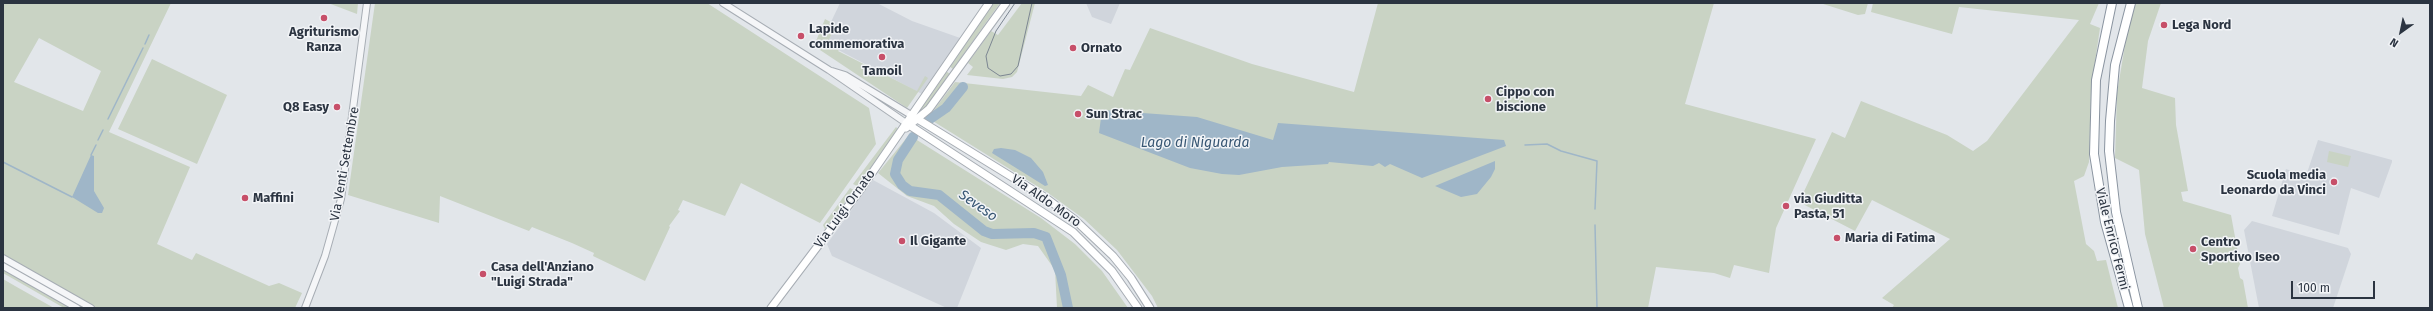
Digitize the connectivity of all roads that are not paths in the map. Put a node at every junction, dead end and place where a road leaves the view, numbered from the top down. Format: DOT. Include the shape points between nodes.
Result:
graph roads {
  1 [pos="367,3"];
  2 [pos="723,3"];
  3 [pos="989,3"];
  4 [pos="1006,3"];
  5 [pos="2112,3"];
  6 [pos="2131,3"];
  7 [pos="944,66"];
  8 [pos="829,70"];
  9 [pos="954,74"];
  10 [pos="911,115"];
  11 [pos="919,120"];
  12 [pos="906,126"];
  13 [pos="3,258"];
  14 [pos="3,266"];
  15 [pos="2131,271"];
  16 [pos="2121,274"];
  17 [pos="77,308"];
  18 [pos="91,308"];
  19 [pos="305,308"];
  20 [pos="771,308"];
  21 [pos="1138,308"];
  22 [pos="1150,308"];
  23 [pos="2125,308"];
  24 [pos="2129,308"];
  25 [pos="2138,308"];
  26 [pos="2143,308"];
  1 -- 19 [label="street, Via Venti Settembre" via="341,199 325,256"];
  2 -- 8 [label="street"];
  3 -- 7 [label="main road, Via Luigi Ornato"];
  4 -- 9 [label="main road, Via Luigi Ornato"];
  5 -- 16 [label="highway, Viale Enrico Fermi" via="2096,80 2094,154 2105,222"];
  6 -- 15 [label="highway, Viale Enrico Fermi" via="2116,65 2109,151 2116,212"];
  7 -- 9 [label="main road"];
  7 -- 10 [label="main road, Via Luigi Ornato"];
  8 -- 10 [label="street" via="845,75"];
  8 -- 12 [label="street"];
  9 -- 11 [label="main road, Via Luigi Ornato"];
  10 -- 11 [label="main road"];
  10 -- 12 [label="main road, Via Luigi Ornato"];
  11 -- 12 [label="main road, Via Luigi Ornato"];
  11 -- 22 [label="main road, Via Aldo Moro" via="1046,198 1074,219 1113,256"];
  12 -- 20 [label="main road, Via Luigi Ornato"];
  12 -- 21 [label="main road, Via Aldo Moro" via="1073,232 1112,271"];
  13 -- 18 [label="street"];
  14 -- 17 [label="street"];
  15 -- 25 [label="highway, Viale Enrico Fermi"];
  15 -- 26 [label="highway"];
  16 -- 23 [label="highway"];
  16 -- 24 [label="highway, Viale Enrico Fermi"];
}
